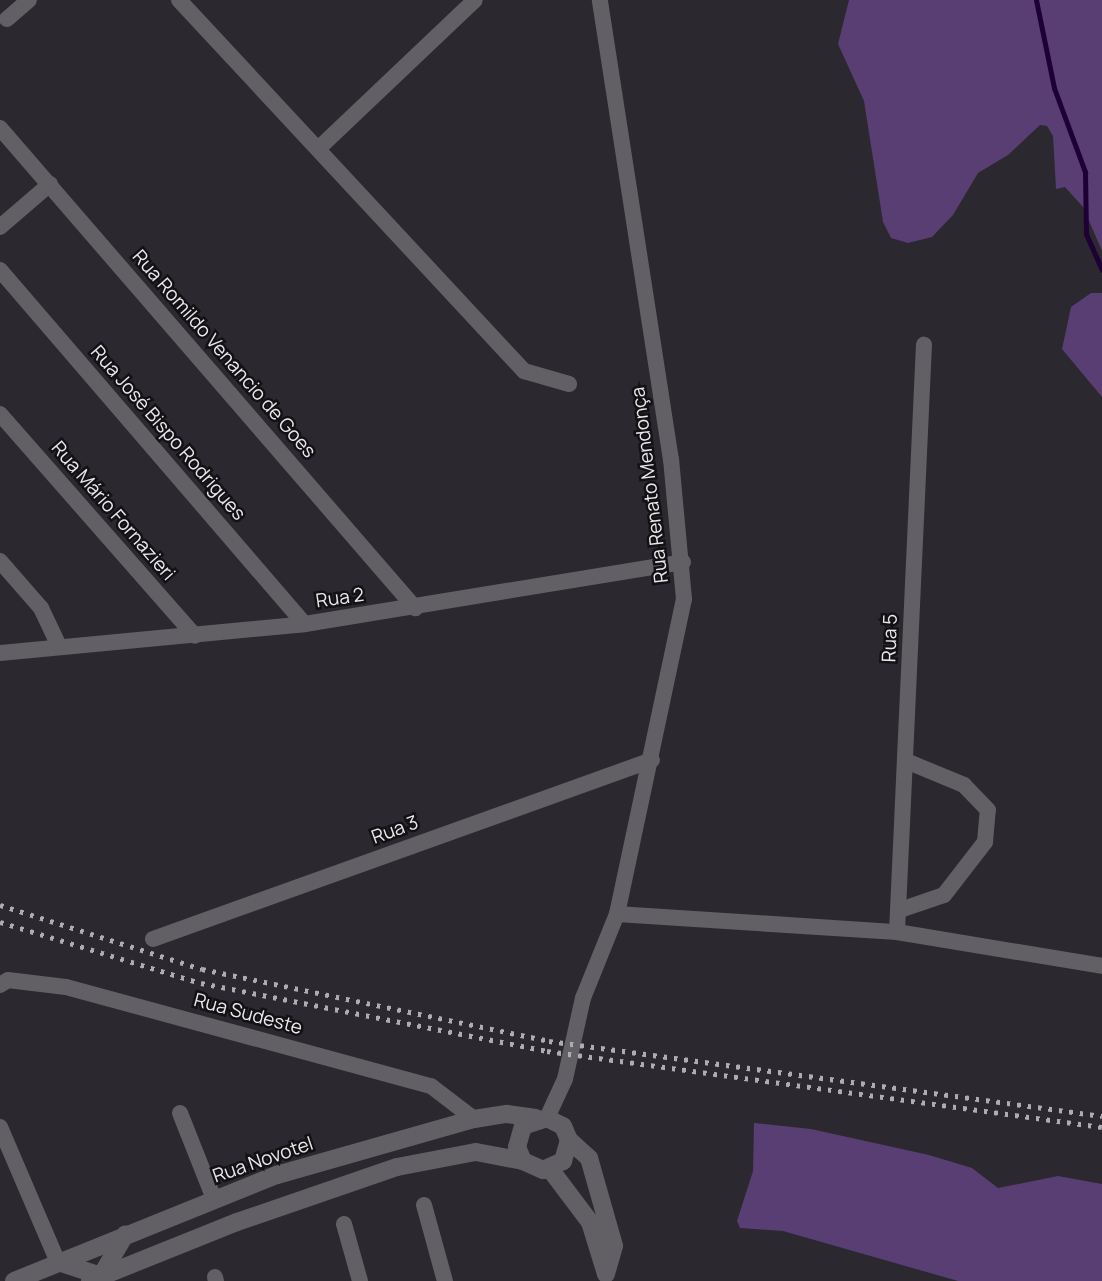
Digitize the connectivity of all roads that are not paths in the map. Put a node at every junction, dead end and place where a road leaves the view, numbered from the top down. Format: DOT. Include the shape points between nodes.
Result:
graph roads {
  1 [pos="29,0"];
  2 [pos="179,0"];
  3 [pos="475,0"];
  4 [pos="600,0"];
  5 [pos="7,19"];
  6 [pos="0,128"];
  7 [pos="318,149"];
  8 [pos="50,184"];
  9 [pos="0,226"];
  10 [pos="0,270"];
  11 [pos="924,345"];
  12 [pos="569,384"];
  13 [pos="0,414"];
  14 [pos="0,561"];
  15 [pos="682,562"];
  16 [pos="415,608"];
  17 [pos="305,624"];
  18 [pos="195,636"];
  19 [pos="59,646"];
  20 [pos="0,653"];
  21 [pos="652,760"];
  22 [pos="906,761"];
  23 [pos="900,910"];
  24 [pos="617,914"];
  25 [pos="897,932"];
  26 [pos="153,939"];
  27 [pos="1102,966"];
  28 [pos="0,985"];
  29 [pos="180,1114"];
  30 [pos="474,1119"];
  31 [pos="554,1126"];
  32 [pos="1,1132"];
  33 [pos="523,1161"];
  34 [pos="550,1169"];
  35 [pos="214,1199"];
  36 [pos="424,1205"];
  37 [pos="344,1224"];
  38 [pos="125,1235"];
  39 [pos="58,1262"];
  40 [pos="606,1277"];
  41 [pos="98,1279"];
  42 [pos="14,1281"];
  43 [pos="360,1281"];
  44 [pos="445,1281"];
  1 -- 5 [label="street"];
  2 -- 7 [label="street"];
  3 -- 7 [label="street"];
  4 -- 15 [label="street, Rua Renato Mendonça"];
  6 -- 8 [label="street, Rua Romildo Venancio de Goes"];
  7 -- 12 [label="street" via="524,372"];
  8 -- 9 [label="street"];
  8 -- 16 [label="street, Rua Romildo Venancio de Goes"];
  10 -- 17 [label="street, Rua José Bispo Rodrigues"];
  11 -- 22 [label="street, Rua 5"];
  13 -- 18 [label="street, Rua Mário Fornazieri"];
  14 -- 19 [label="street" via="41,608"];
  15 -- 16 [label="street, Rua 2"];
  15 -- 21 [label="street, Rua Renato Mendonça" via="684,598"];
  16 -- 17 [label="street, Rua 2"];
  17 -- 18 [label="street, Rua 2"];
  18 -- 19 [label="street, Rua 2"];
  19 -- 20 [label="street, Rua 2"];
  21 -- 24 [label="street, Rua Renato Mendonça"];
  21 -- 26 [label="street, Rua 3"];
  22 -- 23 [label="street, Rua 5"];
  22 -- 23 [label="street" via="964,785 988,810 985,842 944,895"];
  23 -- 25 [label="street, Rua 5"];
  24 -- 25 [label="street"];
  24 -- 31 [label="street, Rua Renato Mendonça" via="583,998"];
  25 -- 27 [label="street"];
  28 -- 30 [label="street, Rua Sudeste" via="8,980 65,986 431,1086"];
  29 -- 35 [label="street"];
  30 -- 31 [label="street, Rua Novotel" via="507,1114"];
  30 -- 35 [label="street, Rua Novotel" via="277,1175"];
  31 -- 33 [label="street" via="519,1132 517,1147"];
  31 -- 34 [label="street" via="563,1161"];
  31 -- 40 [label="street" via="589,1158 606,1205 614,1246"];
  32 -- 39 [label="street"];
  33 -- 34 [label="street" via="535,1169"];
  33 -- 41 [label="street" via="476,1152 397,1167 237,1223"];
  34 -- 40 [label="street" via="590,1222"];
  35 -- 38 [label="street, Rua Novotel"];
  36 -- 44 [label="street"];
  37 -- 43 [label="street"];
  38 -- 39 [label="street, Rua Novotel"];
  38 -- 41 [label="street"];
  39 -- 41 [label="street"];
  39 -- 42 [label="street, Rua Novotel"];
}
